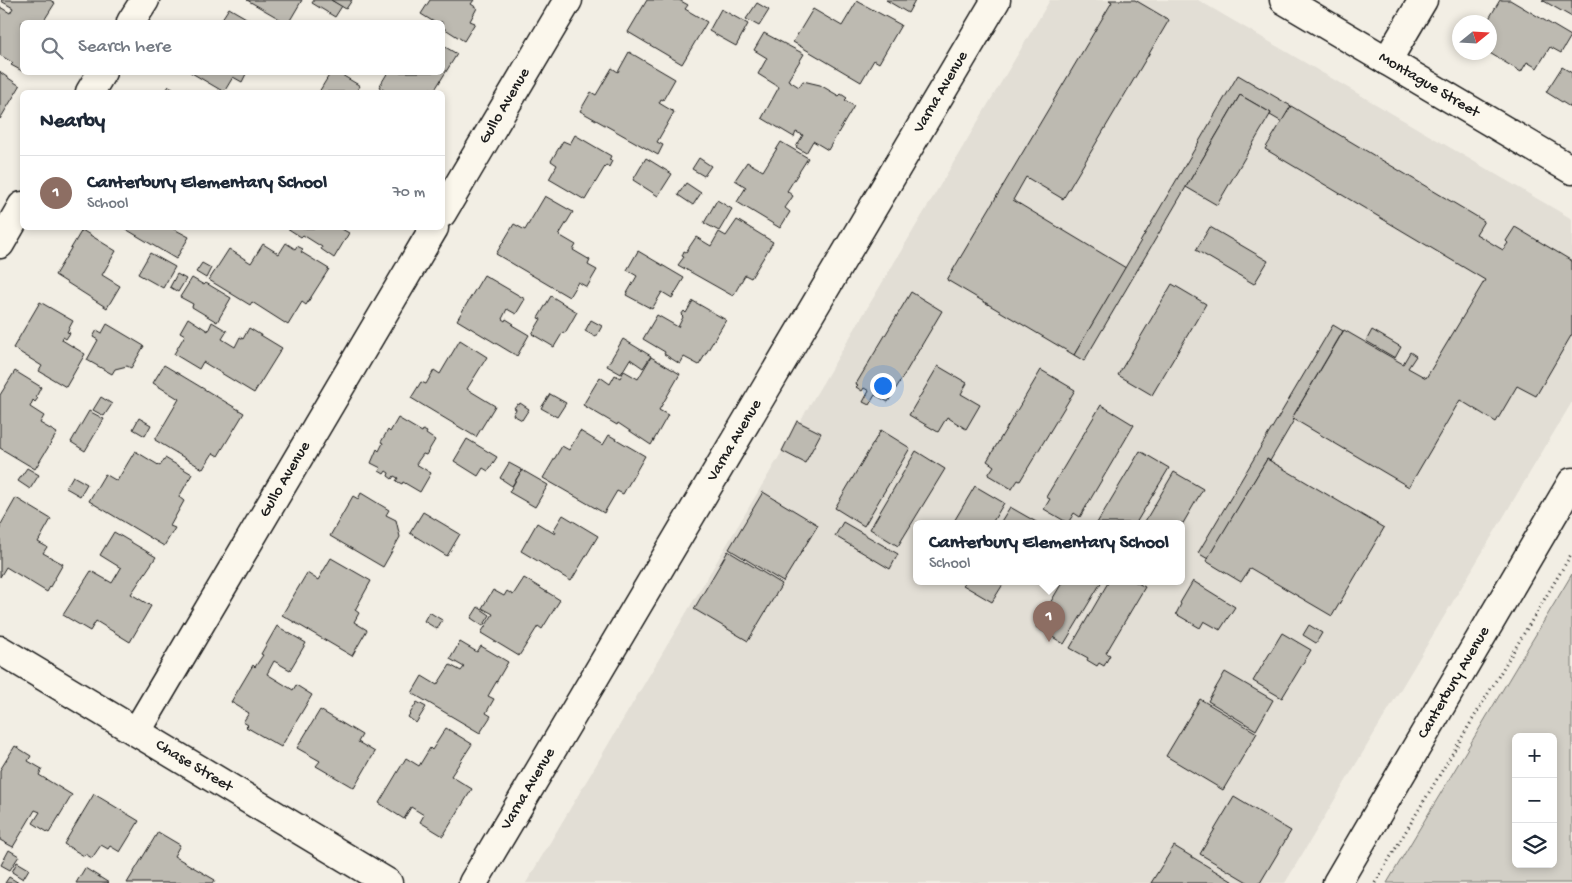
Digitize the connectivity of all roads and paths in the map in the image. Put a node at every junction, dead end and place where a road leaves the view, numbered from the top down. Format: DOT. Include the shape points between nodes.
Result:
graph roads {
  1 [pos="145,0"];
  2 [pos="568,0"];
  3 [pos="996,0"];
  4 [pos="1284,0"];
  5 [pos="1423,0"];
  6 [pos="132,20"];
  7 [pos="1387,61"];
  8 [pos="100,75"];
  9 [pos="91,90"];
  10 [pos="1572,170"];
  11 [pos="445,208"];
  12 [pos="20,209"];
  13 [pos="433,230"];
  14 [pos="0,244"];
  15 [pos="1572,482"];
  16 [pos="1572,552"];
  17 [pos="0,650"];
  18 [pos="137,731"];
  19 [pos="388,883"];
  20 [pos="473,883"];
  21 [pos="1337,883"];
  22 [pos="1376,883"];
  1 -- 6 [label="street"];
  2 -- 11 [label="street, Gullo Avenue"];
  3 -- 20 [label="street, Varna Avenue"];
  4 -- 7 [label="street, Montague Street"];
  5 -- 7 [label="street"];
  7 -- 10 [label="street, Montague Street"];
  8 -- 9 [label="street"];
  12 -- 14 [label="street"];
  13 -- 18 [label="street, Gullo Avenue"];
  15 -- 21 [label="street, Canterbury Avenue"];
  16 -- 22 [label="path"];
  17 -- 18 [label="street, Chase Street"];
  18 -- 19 [label="street, Chase Street"];
}
